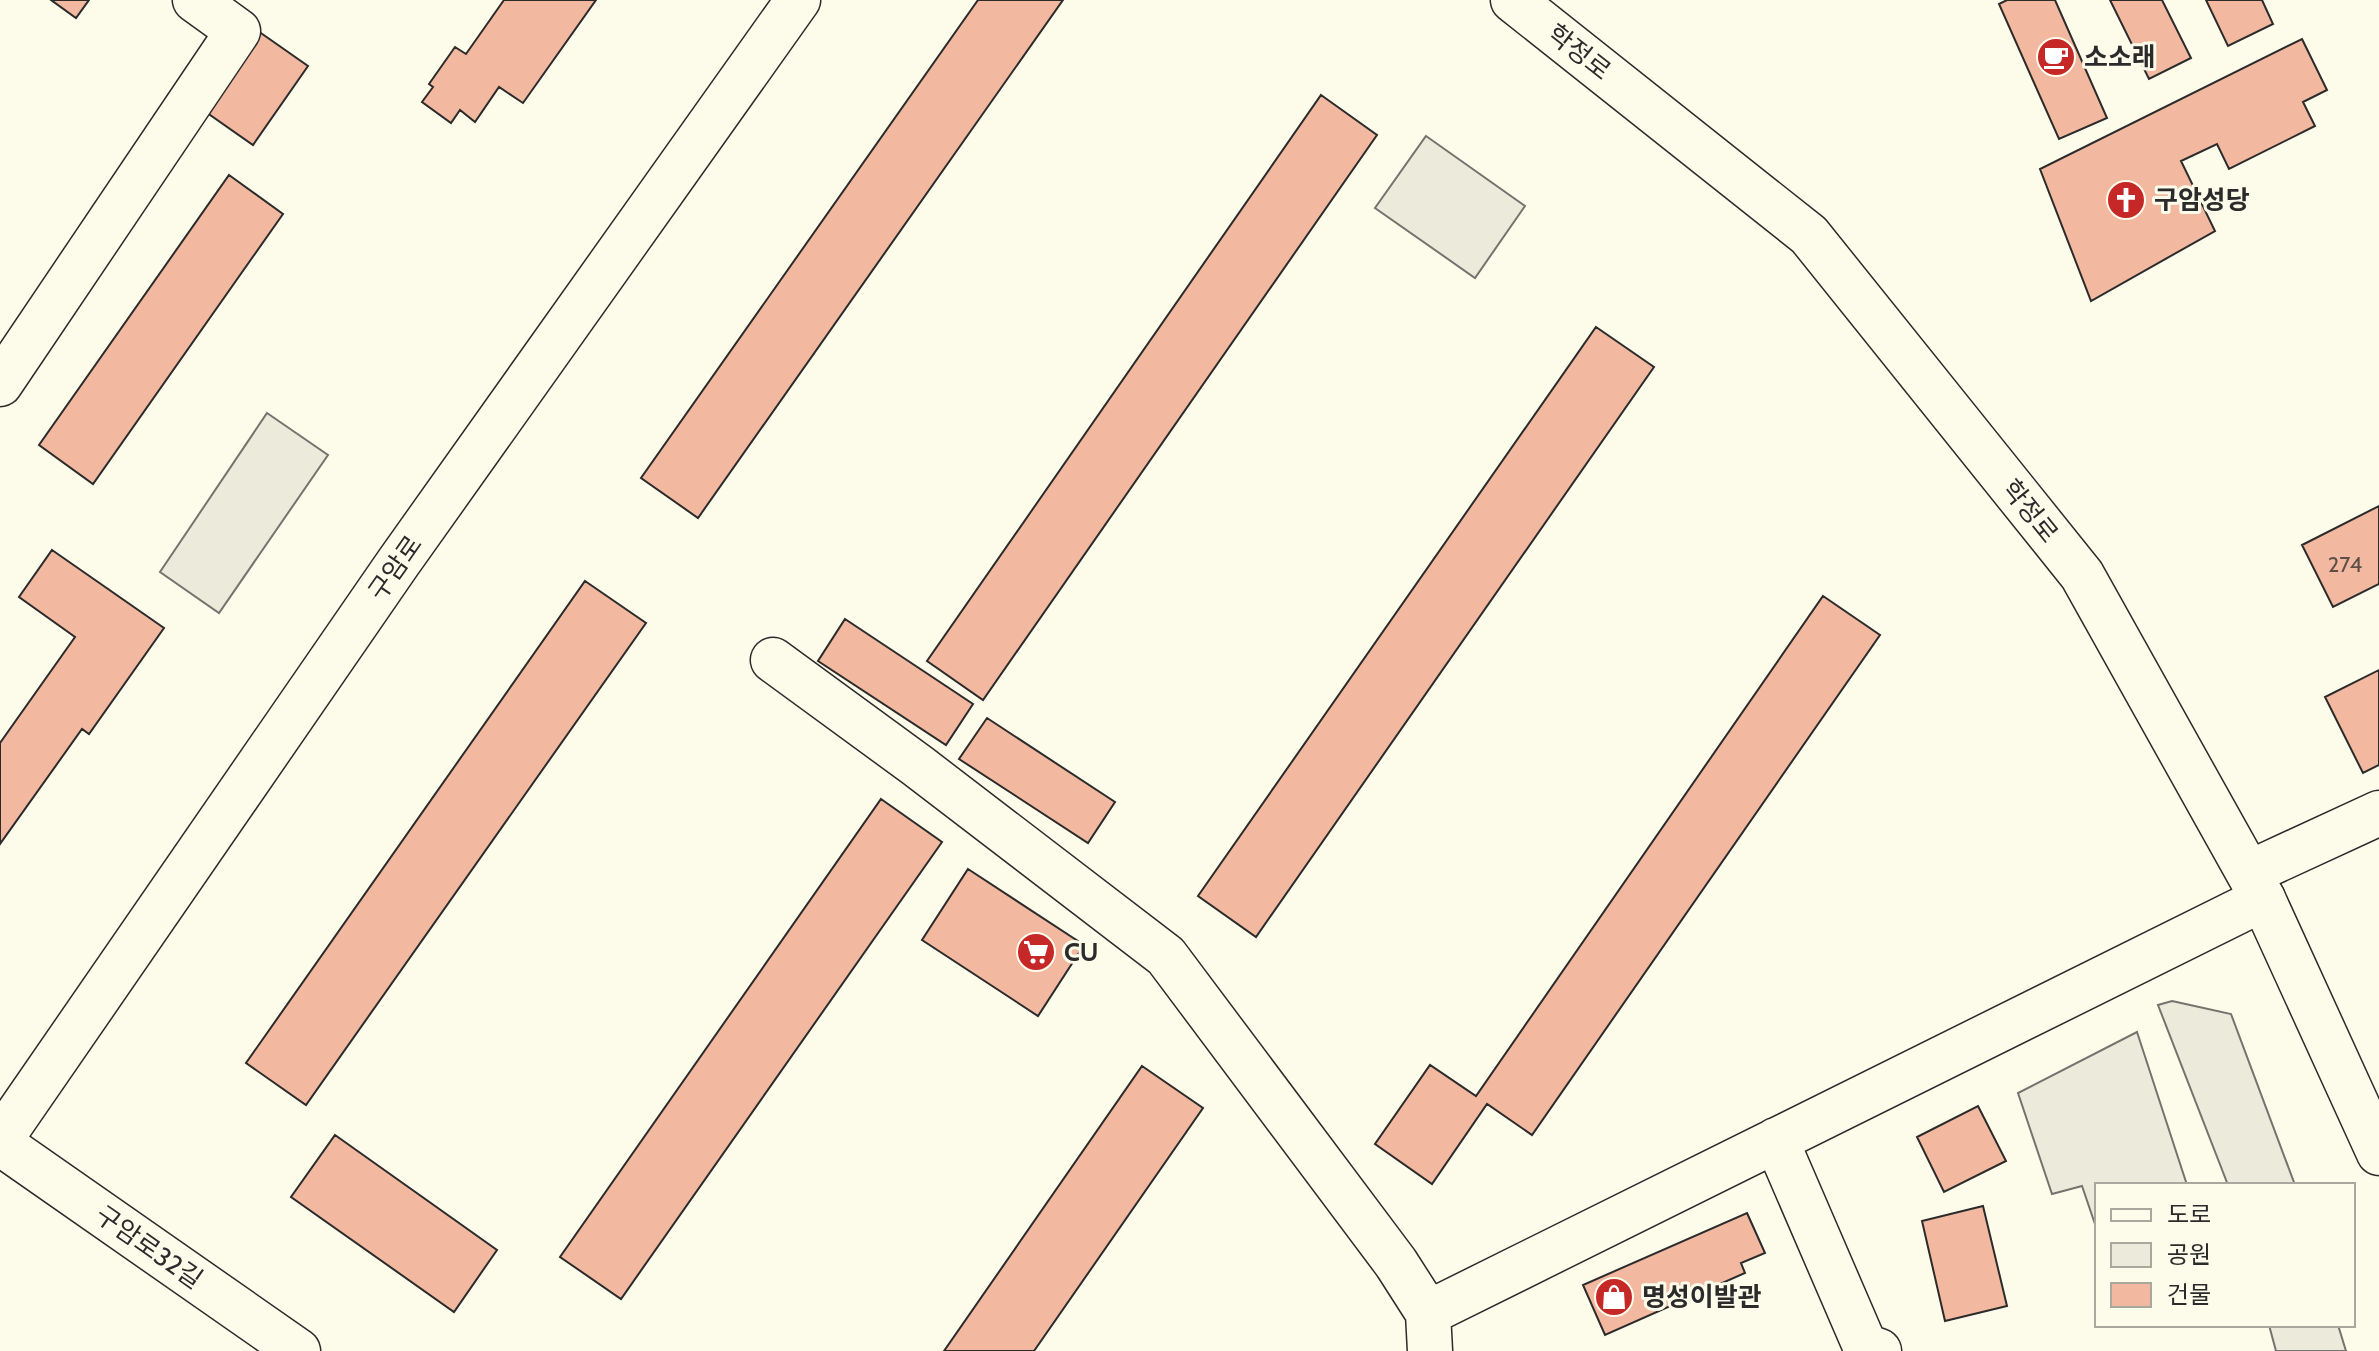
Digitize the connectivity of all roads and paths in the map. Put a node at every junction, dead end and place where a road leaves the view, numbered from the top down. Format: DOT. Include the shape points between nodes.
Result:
graph roads {
  1 [pos="195,0"];
  2 [pos="798,0"];
  3 [pos="1513,0"];
  4 [pos="0,384"];
  5 [pos="773,660"];
  6 [pos="2379,813"];
  7 [pos="2256,886"];
  8 [pos="1776,1140"];
  9 [pos="0,1142"];
  10 [pos="2379,1153"];
  11 [pos="1429,1332"];
  12 [pos="298,1351"];
  13 [pos="1879,1351"];
  1 -- 4 [label="main road" via="238,31"];
  2 -- 9 [label="main road, 구암로" via="398,563"];
  3 -- 7 [label="main road, 학정로" via="1809,235 2082,575"];
  5 -- 11 [label="main road" via="1166,956 1396,1263"];
  6 -- 7 [label="main road"];
  7 -- 8 [label="main road"];
  7 -- 10 [label="main road, 학정로"];
  8 -- 11 [label="main road"];
  8 -- 13 [label="main road" via="1865,1346"];
  9 -- 12 [label="main road, 구암로32길"];
}
